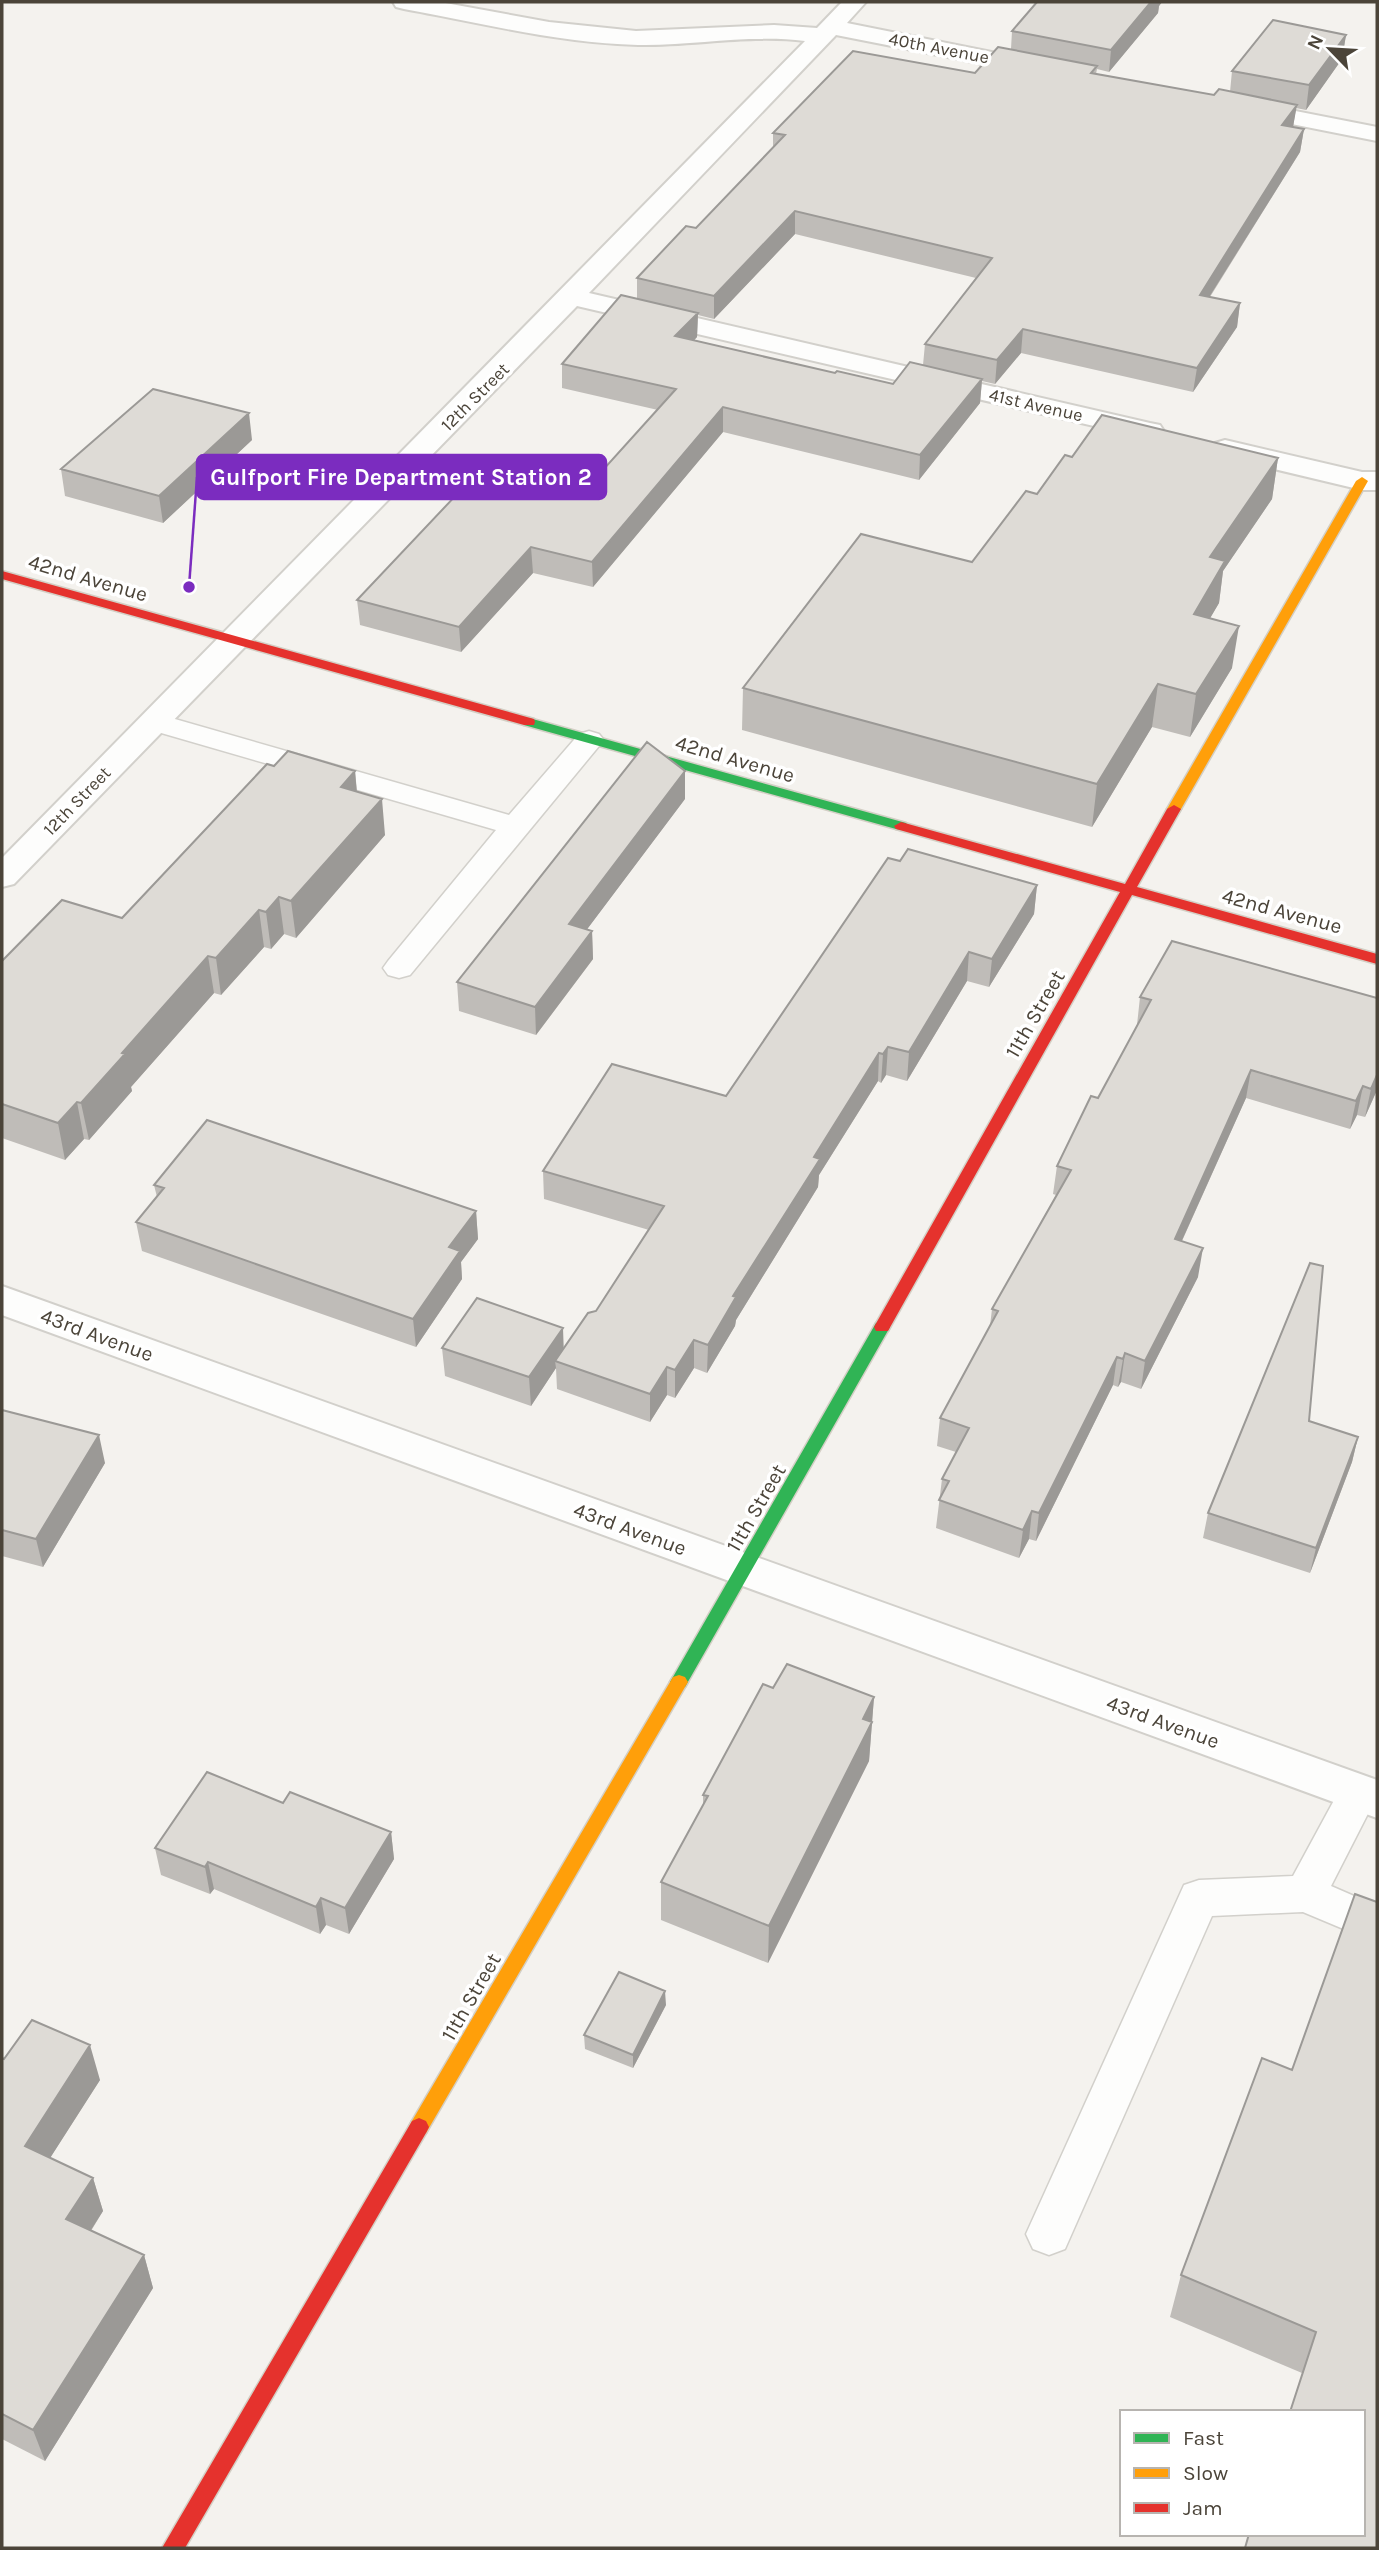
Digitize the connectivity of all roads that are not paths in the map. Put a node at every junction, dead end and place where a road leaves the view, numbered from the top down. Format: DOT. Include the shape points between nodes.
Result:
graph roads {
  1 [pos="404,2"];
  2 [pos="855,2"];
  3 [pos="827,31"];
  4 [pos="1063,72"];
  5 [pos="1227,105"];
  6 [pos="1377,134"];
  7 [pos="573,298"];
  8 [pos="1171,436"];
  9 [pos="1199,443"];
  10 [pos="1369,481"];
  11 [pos="2,575"];
  12 [pos="234,640"];
  13 [pos="154,722"];
  14 [pos="589,740"];
  15 [pos="515,826"];
  16 [pos="2,877"];
  17 [pos="1128,891"];
  18 [pos="1377,960"];
  19 [pos="399,968"];
  20 [pos="2,1300"];
  21 [pos="744,1571"];
  22 [pos="1368,1796"];
  23 [pos="1305,1894"];
  24 [pos="1377,1925"];
  25 [pos="1049,2234"];
  26 [pos="173,2548"];
  1 -- 3 [label="street, 40th Avenue" via="596,34 680,37 767,29"];
  2 -- 3 [label="street, 12th Street"];
  3 -- 4 [label="street, 40th Avenue"];
  3 -- 7 [label="street, 12th Street"];
  5 -- 6 [label="street"];
  7 -- 8 [label="street, 41st Avenue"];
  7 -- 12 [label="street, 12th Street"];
  9 -- 10 [label="street"];
  10 -- 17 [label="street, 11th Street"];
  11 -- 12 [label="street, 42nd Avenue"];
  12 -- 13 [label="street, 12th Street"];
  12 -- 14 [label="street, 42nd Avenue"];
  13 -- 15 [label="lane"];
  13 -- 16 [label="street, 12th Street"];
  14 -- 15 [label="lane"];
  14 -- 17 [label="street, 42nd Avenue"];
  15 -- 19 [label="lane"];
  17 -- 18 [label="street, 42nd Avenue"];
  17 -- 21 [label="street, 11th Street"];
  20 -- 21 [label="street, 43rd Avenue"];
  21 -- 22 [label="street, 43rd Avenue"];
  21 -- 26 [label="street, 11th Street"];
  22 -- 23 [label="lane"];
  23 -- 24 [label="lane"];
  23 -- 25 [label="lane" via="1199,1898"];
}
